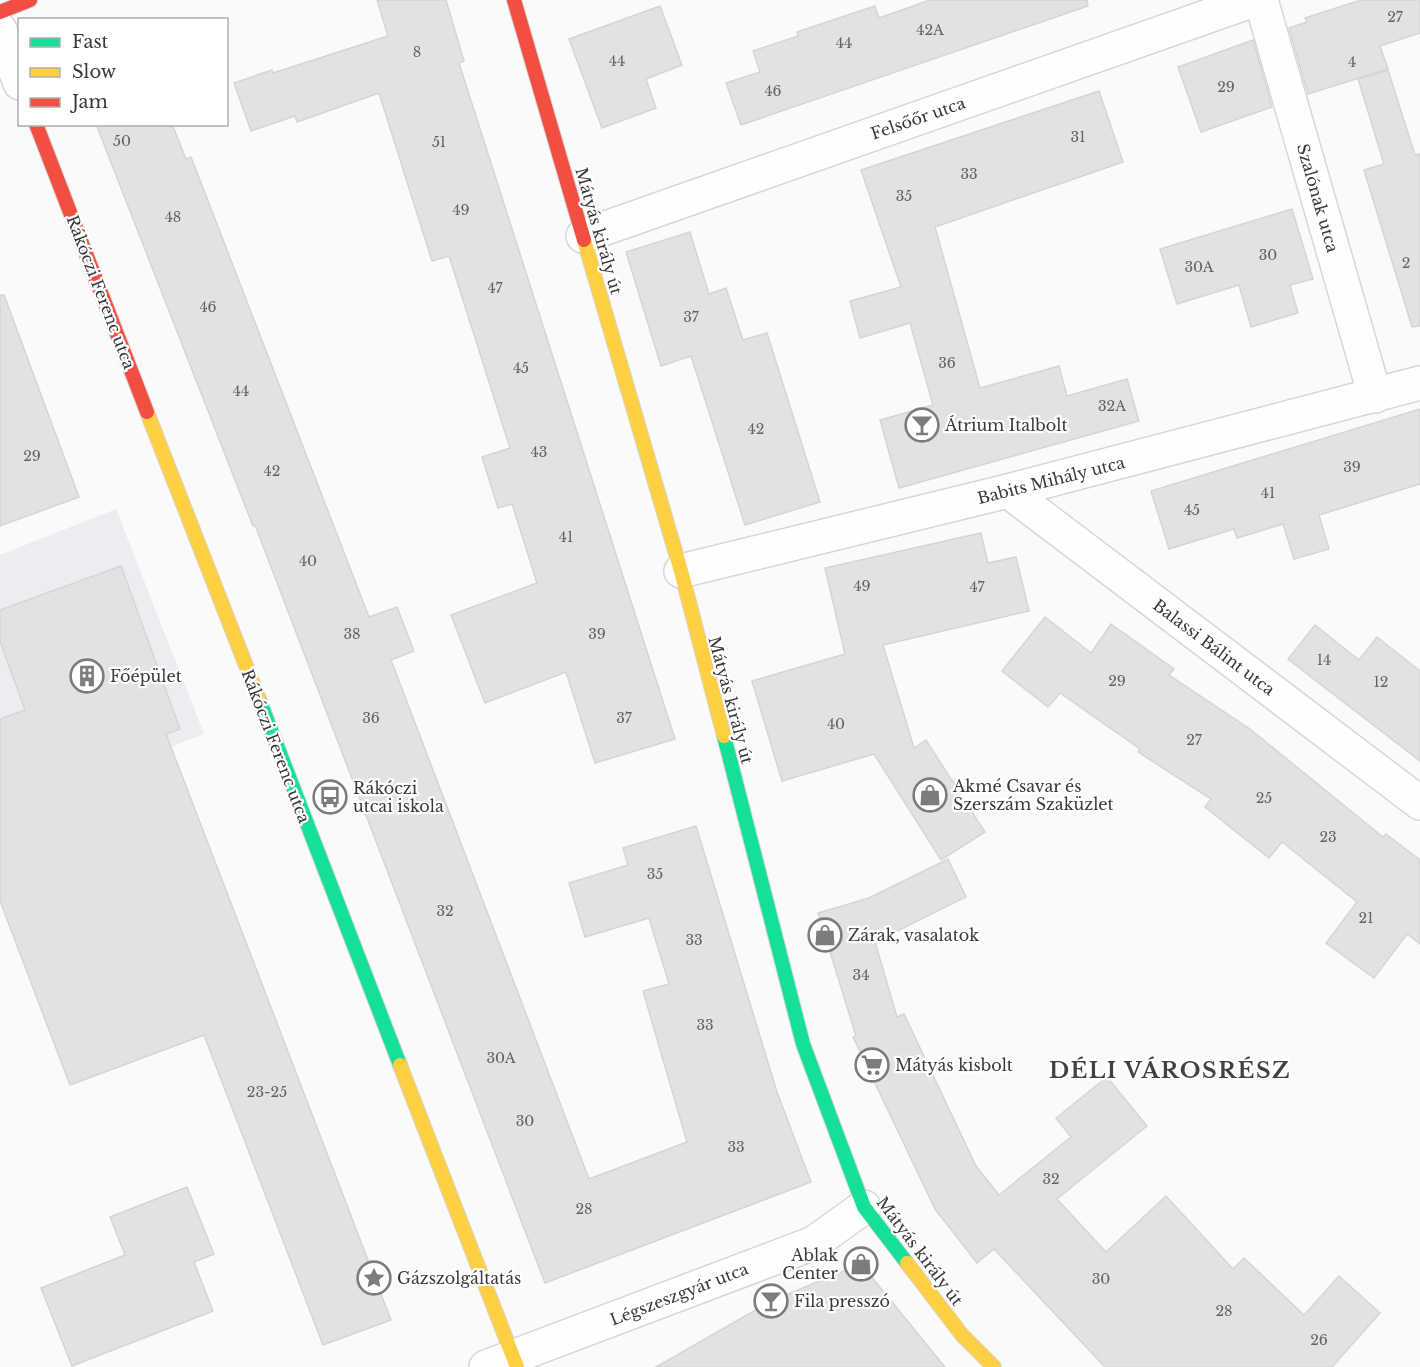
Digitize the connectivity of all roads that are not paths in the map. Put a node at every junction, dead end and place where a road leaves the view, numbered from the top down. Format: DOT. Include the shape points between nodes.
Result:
graph roads {
  1 [pos="30,0"];
  2 [pos="514,0"];
  3 [pos="1254,0"];
  4 [pos="1261,0"];
  5 [pos="0,12"];
  6 [pos="0,30"];
  7 [pos="18,78"];
  8 [pos="37,126"];
  9 [pos="583,236"];
  10 [pos="1420,383"];
  11 [pos="1375,396"];
  12 [pos="1008,491"];
  13 [pos="681,571"];
  14 [pos="1420,803"];
  15 [pos="864,1207"];
  16 [pos="505,1364"];
  17 [pos="994,1367"];
  1 -- 5 [label="street"];
  2 -- 9 [label="street, Mátyás király út"];
  3 -- 9 [label="street, Felsőőr utca"];
  4 -- 11 [label="street, Szalónak utca"];
  6 -- 7 [label="street"];
  8 -- 16 [label="street, Rákóczi Ferenc utca"];
  9 -- 13 [label="street, Mátyás király út"];
  10 -- 11 [label="street, Babits Mihály utca"];
  11 -- 12 [label="street, Babits Mihály utca"];
  12 -- 13 [label="street, Babits Mihály utca"];
  12 -- 14 [label="street, Balassi Bálint utca"];
  13 -- 15 [label="street, Mátyás király út" via="803,1044"];
  15 -- 16 [label="street, Légszeszgyár utca" via="836,1230 804,1247"];
  15 -- 17 [label="street, Mátyás király út" via="962,1335"];
}
